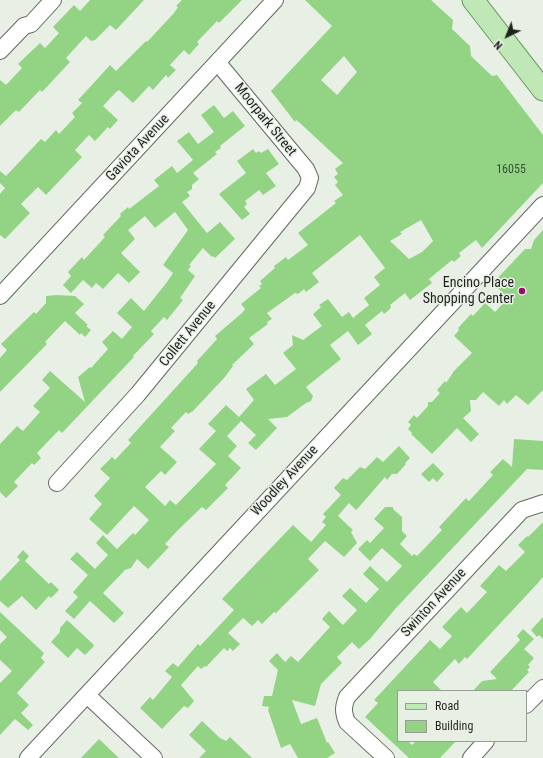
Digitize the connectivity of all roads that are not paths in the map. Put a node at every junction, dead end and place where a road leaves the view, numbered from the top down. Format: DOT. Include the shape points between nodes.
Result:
graph roads {
  1 [pos="54,0"];
  2 [pos="275,0"];
  3 [pos="473,0"];
  4 [pos="0,51"];
  5 [pos="218,63"];
  6 [pos="543,90"];
  7 [pos="310,178"];
  8 [pos="543,204"];
  9 [pos="0,296"];
  10 [pos="57,483"];
  11 [pos="543,503"];
  12 [pos="543,688"];
  13 [pos="87,695"];
  14 [pos="527,704"];
  15 [pos="485,742"];
  16 [pos="28,758"];
  17 [pos="154,758"];
  18 [pos="386,758"];
  19 [pos="471,758"];
  1 -- 4 [label="street"];
  2 -- 5 [label="street, Gaviota Avenue"];
  3 -- 6 [label="main road"];
  5 -- 7 [label="street, Moorpark Street" via="306,169"];
  5 -- 9 [label="street, Gaviota Avenue"];
  7 -- 10 [label="street, Collett Avenue" via="307,188 138,394"];
  8 -- 13 [label="street, Woodley Avenue"];
  11 -- 18 [label="street, Swinton Avenue" via="522,510 347,698 344,705 347,722"];
  12 -- 14 [label="street"];
  13 -- 16 [label="street, Woodley Avenue"];
  13 -- 17 [label="street"];
  15 -- 19 [label="street"];
}
